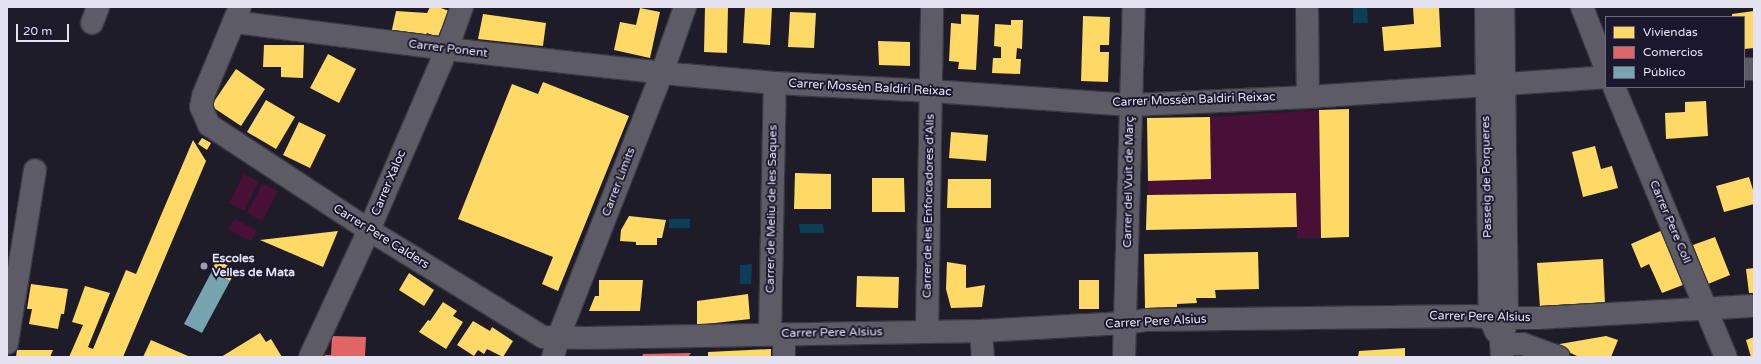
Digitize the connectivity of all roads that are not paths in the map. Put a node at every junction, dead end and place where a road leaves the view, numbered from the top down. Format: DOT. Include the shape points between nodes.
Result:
graph roads {
  1 [pos="462,7"];
  2 [pos="685,7"];
  3 [pos="932,7"];
  4 [pos="1134,7"];
  5 [pos="1307,7"];
  6 [pos="1486,7"];
  7 [pos="1503,7"];
  8 [pos="1582,7"];
  9 [pos="237,15"];
  10 [pos="447,49"];
  11 [pos="1605,66"];
  12 [pos="662,73"];
  13 [pos="1605,76"];
  14 [pos="775,83"];
  15 [pos="1495,84"];
  16 [pos="1614,88"];
  17 [pos="931,91"];
  18 [pos="1308,97"];
  19 [pos="1130,105"];
  20 [pos="35,170"];
  21 [pos="369,230"];
  22 [pos="1754,306"];
  23 [pos="1707,309"];
  24 [pos="1499,318"];
  25 [pos="1538,318"];
  26 [pos="1125,323"];
  27 [pos="981,331"];
  28 [pos="926,332"];
  29 [pos="777,334"];
  30 [pos="7,343"];
  31 [pos="555,348"];
  32 [pos="1502,350"];
  33 [pos="1548,354"];
  34 [pos="310,357"];
  35 [pos="784,357"];
  36 [pos="983,357"];
  37 [pos="1124,357"];
  38 [pos="1726,357"];
  1 -- 10 [label="street, Carrer Xaloc"];
  2 -- 12 [label="street, Carrer Límits"];
  3 -- 17 [label="street, Carrer de les Enforcadores d'Alls"];
  4 -- 19 [label="street, Carrer del Vuit de Març"];
  5 -- 18 [label="street"];
  6 -- 15 [label="street, Passeig de Porqueres"];
  7 -- 15 [label="street, Passeig de Porqueres"];
  8 -- 11 [label="street"];
  9 -- 10 [label="street, Carrer Ponent"];
  9 -- 21 [label="street, Carrer Pere Calders" via="203,96 201,107 209,125"];
  10 -- 12 [label="street, Carrer Ponent"];
  10 -- 21 [label="street, Carrer Xaloc"];
  12 -- 14 [label="street, Carrer Mossèn Baldiri Reixac"];
  12 -- 31 [label="street, Carrer Límits"];
  13 -- 15 [label="street, Carrer Mossèn Baldiri Reixac"];
  14 -- 17 [label="street, Carrer Mossèn Baldiri Reixac"];
  14 -- 29 [label="street, Carrer de Meliu de les Saques"];
  15 -- 18 [label="street, Carrer Mossèn Baldiri Reixac"];
  15 -- 24 [label="street, Passeig de Porqueres"];
  16 -- 23 [label="street, Carrer Pere Coll"];
  17 -- 19 [label="street, Carrer Mossèn Baldiri Reixac"];
  17 -- 28 [label="street, Carrer de les Enforcadores d'Alls"];
  18 -- 19 [label="street, Carrer Mossèn Baldiri Reixac"];
  19 -- 26 [label="street, Carrer del Vuit de Març"];
  20 -- 30 [label="street"];
  21 -- 31 [label="street, Carrer Pere Calders" via="543,337"];
  21 -- 34 [label="street, Carrer Xaloc"];
  22 -- 23 [label="street, Carrer Pere Alsius"];
  23 -- 25 [label="street, Carrer Pere Alsius"];
  23 -- 38 [label="street, Carrer Pere Coll"];
  24 -- 25 [label="street, Carrer Pere Alsius"];
  24 -- 26 [label="street, Carrer Pere Alsius" via="1473,316 1147,320"];
  24 -- 32 [label="street, Passeig de Porqueres"];
  25 -- 33 [label="street"];
  26 -- 27 [label="street, Carrer Pere Alsius"];
  26 -- 37 [label="street, Carrer del Vuit de Març"];
  27 -- 28 [label="street, Carrer Pere Alsius"];
  27 -- 36 [label="street"];
  28 -- 29 [label="street, Carrer Pere Alsius"];
  29 -- 31 [label="street, Carrer Pere Alsius"];
  29 -- 35 [label="street, Carrer de Meliu de les Saques"];
  32 -- 33 [label="street" via="1523,344"];
}
